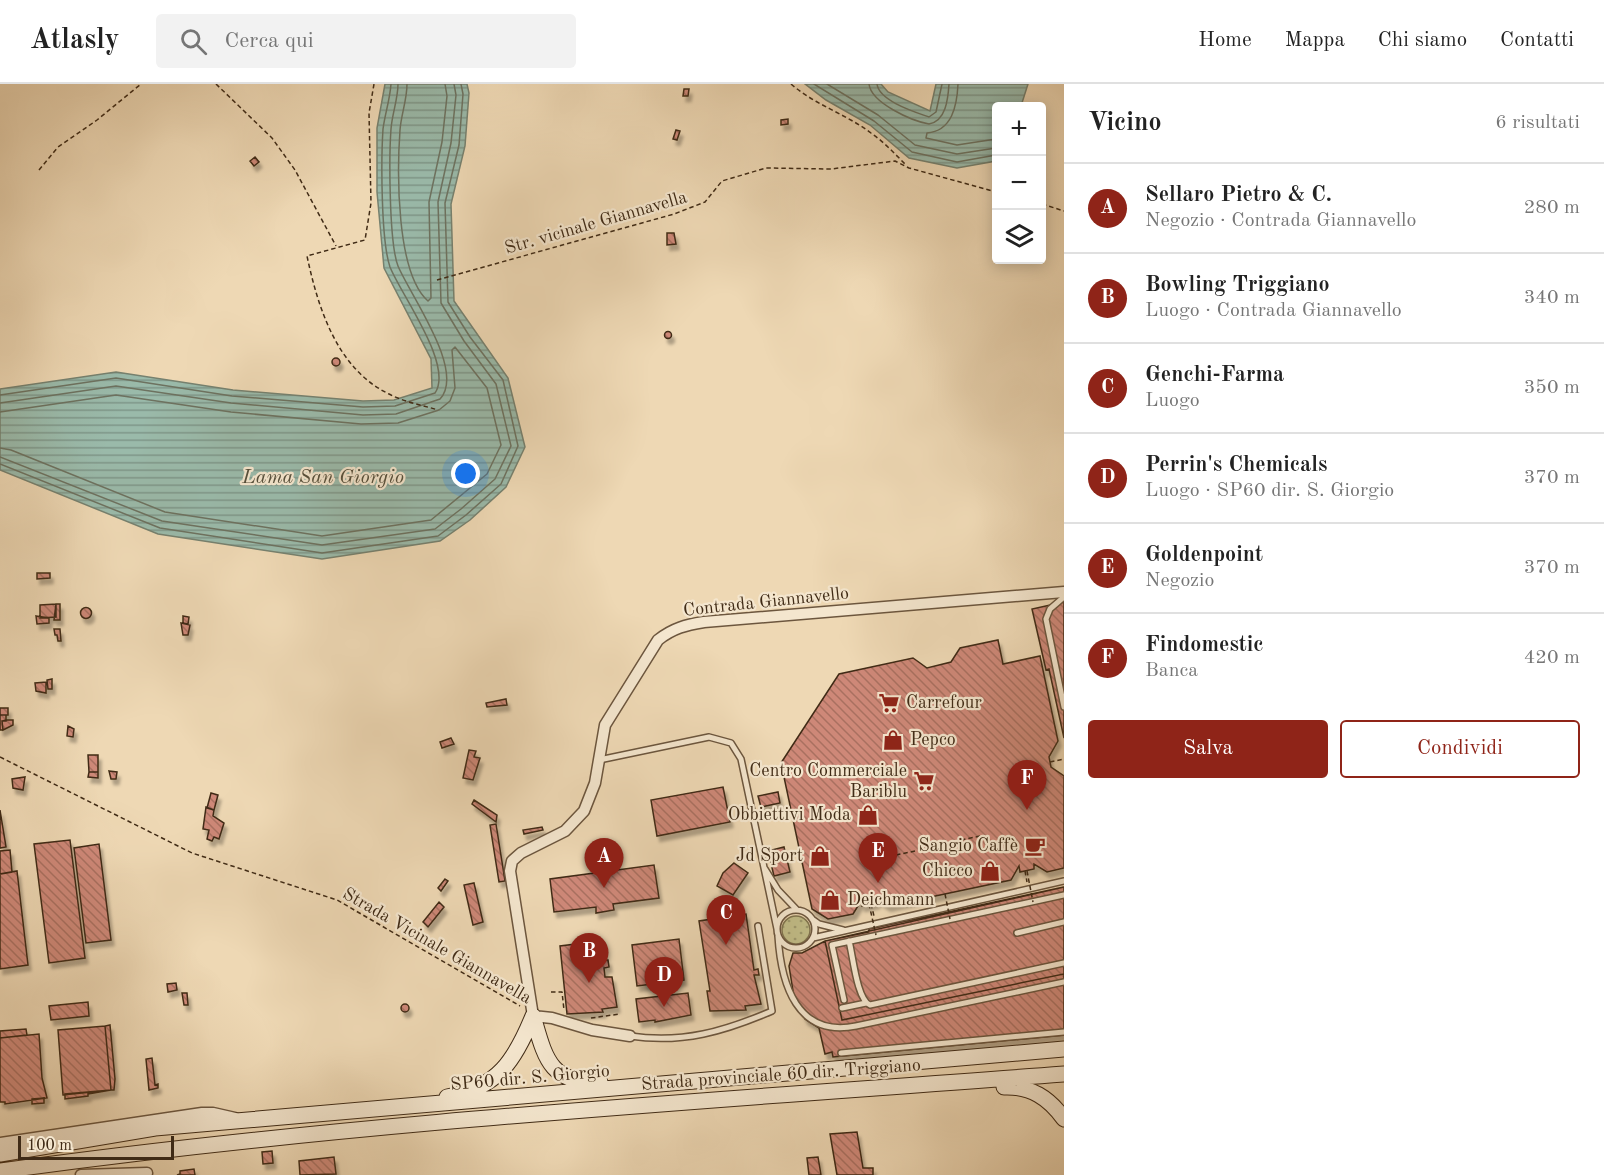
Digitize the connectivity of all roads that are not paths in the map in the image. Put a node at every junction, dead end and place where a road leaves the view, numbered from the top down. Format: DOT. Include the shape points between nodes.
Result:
graph roads {
  1 [pos="1064,595"];
  2 [pos="1064,707"];
  3 [pos="598,760"];
  4 [pos="764,865"];
  5 [pos="1064,881"];
  6 [pos="1064,895"];
  7 [pos="797,910"];
  8 [pos="811,917"];
  9 [pos="1064,922"];
  10 [pos="758,926"];
  11 [pos="844,930"];
  12 [pos="777,932"];
  13 [pos="1017,933"];
  14 [pos="813,938"];
  15 [pos="849,941"];
  16 [pos="1064,963"];
  17 [pos="1064,982"];
  18 [pos="844,1000"];
  19 [pos="866,1003"];
  20 [pos="842,1008"];
  21 [pos="533,1016"];
  22 [pos="848,1019"];
  23 [pos="850,1027"];
  24 [pos="1064,1032"];
  25 [pos="630,1036"];
  26 [pos="1064,1049"];
  27 [pos="841,1053"];
  28 [pos="1064,1074"];
  29 [pos="696,1083"];
  30 [pos="881,1088"];
  31 [pos="372,1111"];
  32 [pos="1064,1119"];
  33 [pos="248,1121"];
  34 [pos="0,1143"];
  35 [pos="146,1152"];
  36 [pos="0,1154"];
  37 [pos="0,1171"];
  38 [pos="146,1174"];
  39 [pos="81,1175"];
  1 -- 2 [label="lane" via="1046,619"];
  1 -- 3 [label="street, Contrada Giannavello" via="681,626 658,640 605,725"];
  3 -- 4 [label="lane" via="709,737 731,743 741,759"];
  3 -- 21 [label="street, Contrada Giannavello" via="591,798 578,820 512,861 510,871"];
  4 -- 7 [label="lane" via="778,890"];
  4 -- 12 [label="lane"];
  5 -- 11 [label="lane"];
  6 -- 15 [label="lane"];
  7 -- 8 [label="lane"];
  7 -- 12 [label="lane" via="781,918"];
  8 -- 11 [label="lane" via="819,924"];
  8 -- 14 [label="lane" via="815,927"];
  9 -- 13 [label="lane"];
  10 -- 25 [label="lane" via="772,1011 703,1036"];
  11 -- 14 [label="lane"];
  12 -- 14 [label="lane" via="785,945 797,949"];
  12 -- 23 [label="lane" via="789,991 799,1011 831,1028"];
  15 -- 18 [label="lane" via="832,945"];
  15 -- 19 [label="lane" via="860,993"];
  16 -- 19 [label="lane"];
  17 -- 23 [label="lane"];
  19 -- 20 [label="lane"];
  21 -- 25 [label="street"];
  21 -- 29 [label="main road" via="543,1054 563,1076 582,1083"];
  21 -- 31 [label="main road" via="518,1053 502,1072 477,1088"];
  22 -- 23 [label="lane"];
  24 -- 27 [label="lane"];
  26 -- 29 [label="main road, SP60 dir. S. Giorgio"];
  28 -- 30 [label="main road, Strada provinciale 60 dir. Triggiano"];
  29 -- 31 [label="main road, SP60 dir. S. Giorgio"];
  30 -- 32 [label="main road" via="1026,1088 1038,1093"];
  30 -- 35 [label="main road, Strada provinciale 60 dir. Triggiano" via="552,1111"];
  31 -- 33 [label="main road, SP60 dir. S. Giorgio"];
  33 -- 34 [label="street" via="202,1113"];
  33 -- 36 [label="main road, SP60 dir. S. Giorgio" via="155,1128"];
  35 -- 37 [label="main road, Strada provinciale 60 dir. Triggiano"];
  35 -- 38 [label="street"];
  38 -- 39 [label="street"];
}
